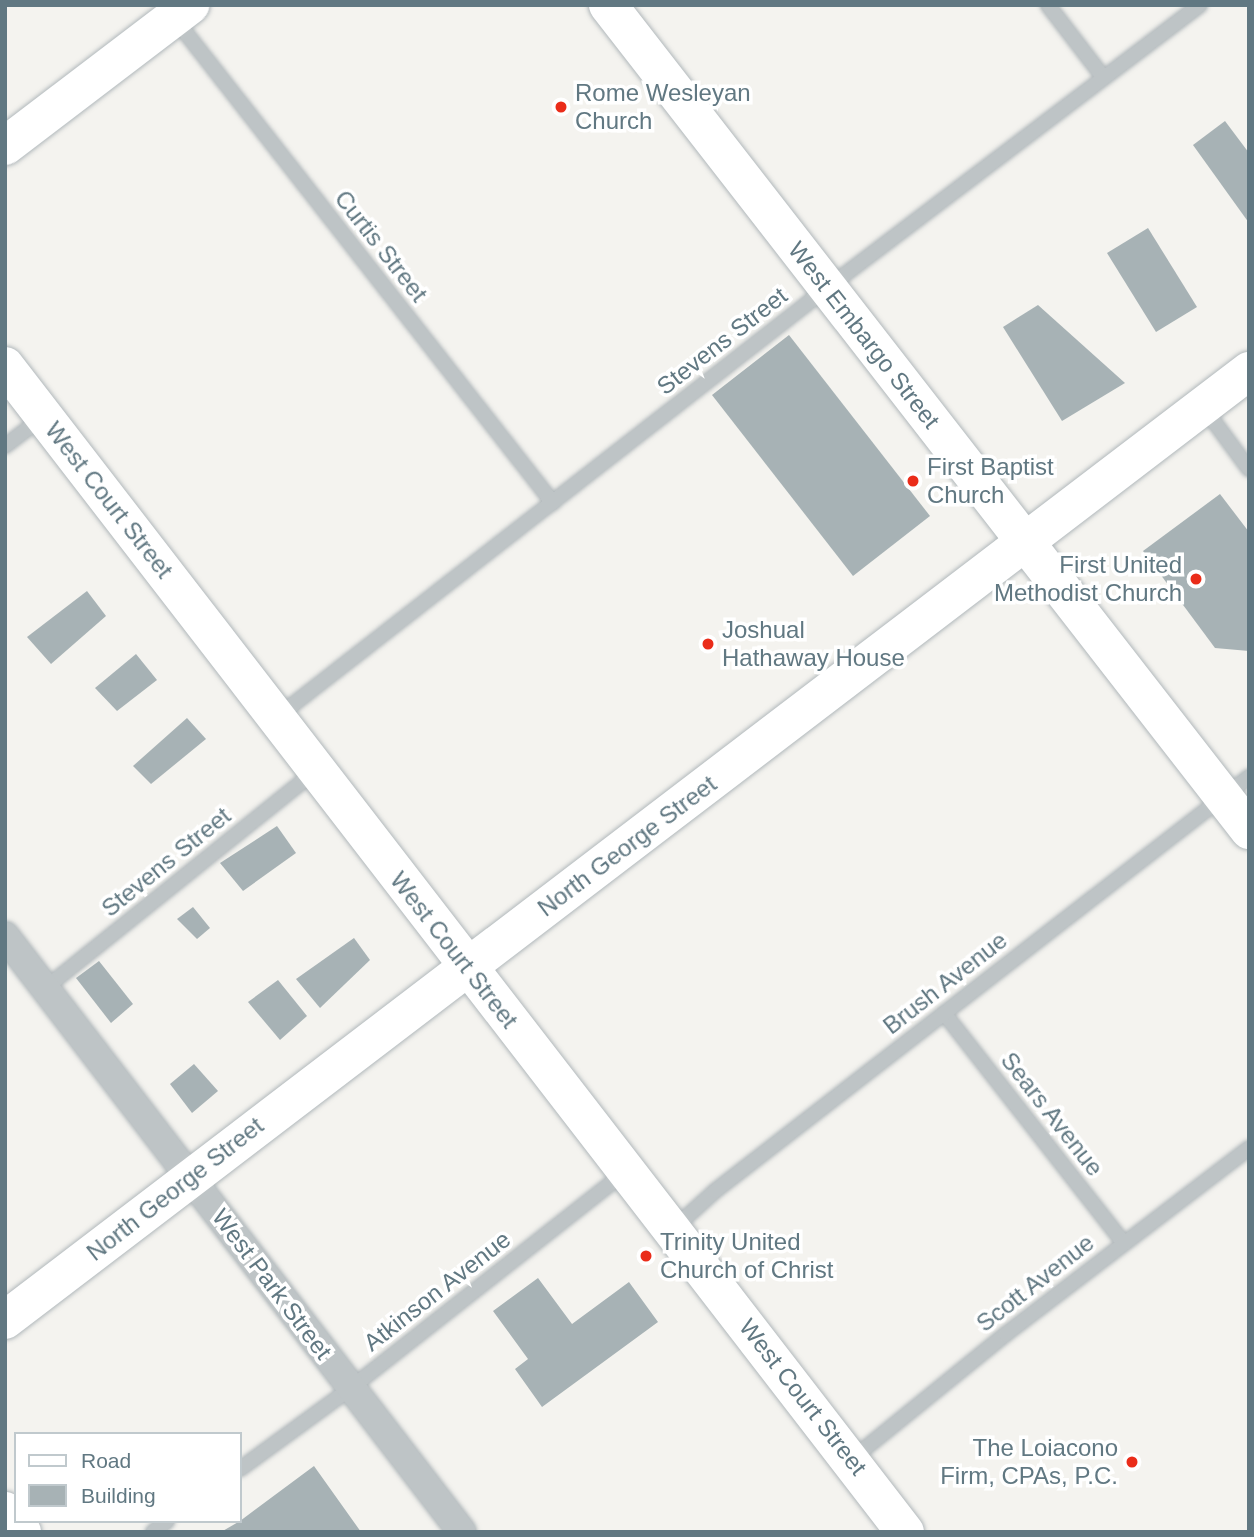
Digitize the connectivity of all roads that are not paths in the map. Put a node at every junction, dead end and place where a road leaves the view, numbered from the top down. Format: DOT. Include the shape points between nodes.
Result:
graph roads {
  1 [pos="608,5"];
  2 [pos="1048,5"];
  3 [pos="1200,5"];
  4 [pos="182,11"];
  5 [pos="1103,78"];
  6 [pos="5,146"];
  7 [pos="827,288"];
  8 [pos="5,366"];
  9 [pos="1249,372"];
  10 [pos="1203,407"];
  11 [pos="44,416"];
  12 [pos="5,446"];
  13 [pos="1249,470"];
  14 [pos="553,503"];
  15 [pos="1027,543"];
  16 [pos="276,718"];
  17 [pos="317,771"];
  18 [pos="1236,787"];
  19 [pos="1249,830"];
  20 [pos="5,936"];
  21 [pos="468,967"];
  22 [pos="43,989"];
  23 [pos="944,1013"];
  24 [pos="1249,1148"];
  25 [pos="626,1171"];
  26 [pos="191,1175"];
  27 [pos="672,1230"];
  28 [pos="1124,1243"];
  29 [pos="5,1320"];
  30 [pos="351,1388"];
  31 [pos="852,1459"];
  32 [pos="242,1468"];
  33 [pos="462,1532"];
  34 [pos="905,1532"];
  1 -- 7 [label="street, West Embargo Street"];
  2 -- 5 [label="lane"];
  3 -- 5 [label="lane, Stevens Street"];
  4 -- 6 [label="street"];
  4 -- 14 [label="lane, Curtis Street"];
  5 -- 7 [label="lane, Stevens Street"];
  7 -- 14 [label="lane, Stevens Street"];
  7 -- 15 [label="street, West Embargo Street"];
  8 -- 11 [label="street, West Court Street"];
  9 -- 10 [label="street, North George Street"];
  10 -- 13 [label="lane"];
  10 -- 15 [label="street, North George Street"];
  11 -- 12 [label="lane"];
  11 -- 16 [label="street, West Court Street"];
  14 -- 16 [label="lane, Stevens Street"];
  15 -- 18 [label="street, West Embargo Street"];
  15 -- 21 [label="street, North George Street"];
  16 -- 17 [label="street, West Court Street"];
  17 -- 21 [label="street, West Court Street"];
  17 -- 22 [label="lane, Stevens Street"];
  18 -- 19 [label="street, West Embargo Street"];
  18 -- 23 [label="lane, Brush Avenue"];
  20 -- 22 [label="street, West Park Street"];
  21 -- 25 [label="street, West Court Street"];
  21 -- 26 [label="street, North George Street"];
  22 -- 26 [label="street, West Park Street"];
  23 -- 27 [label="lane, Brush Avenue" via="715,1191"];
  23 -- 28 [label="lane, Sears Avenue"];
  24 -- 28 [label="lane, Scott Avenue"];
  25 -- 27 [label="street, West Court Street"];
  25 -- 30 [label="lane, Atkinson Avenue"];
  26 -- 29 [label="street, North George Street"];
  26 -- 30 [label="street, West Park Street"];
  27 -- 31 [label="street, West Court Street"];
  28 -- 31 [label="lane, Scott Avenue"];
  30 -- 32 [label="lane, Atkinson Avenue"];
  30 -- 33 [label="street, West Park Street"];
  31 -- 34 [label="street, West Court Street"];
}
